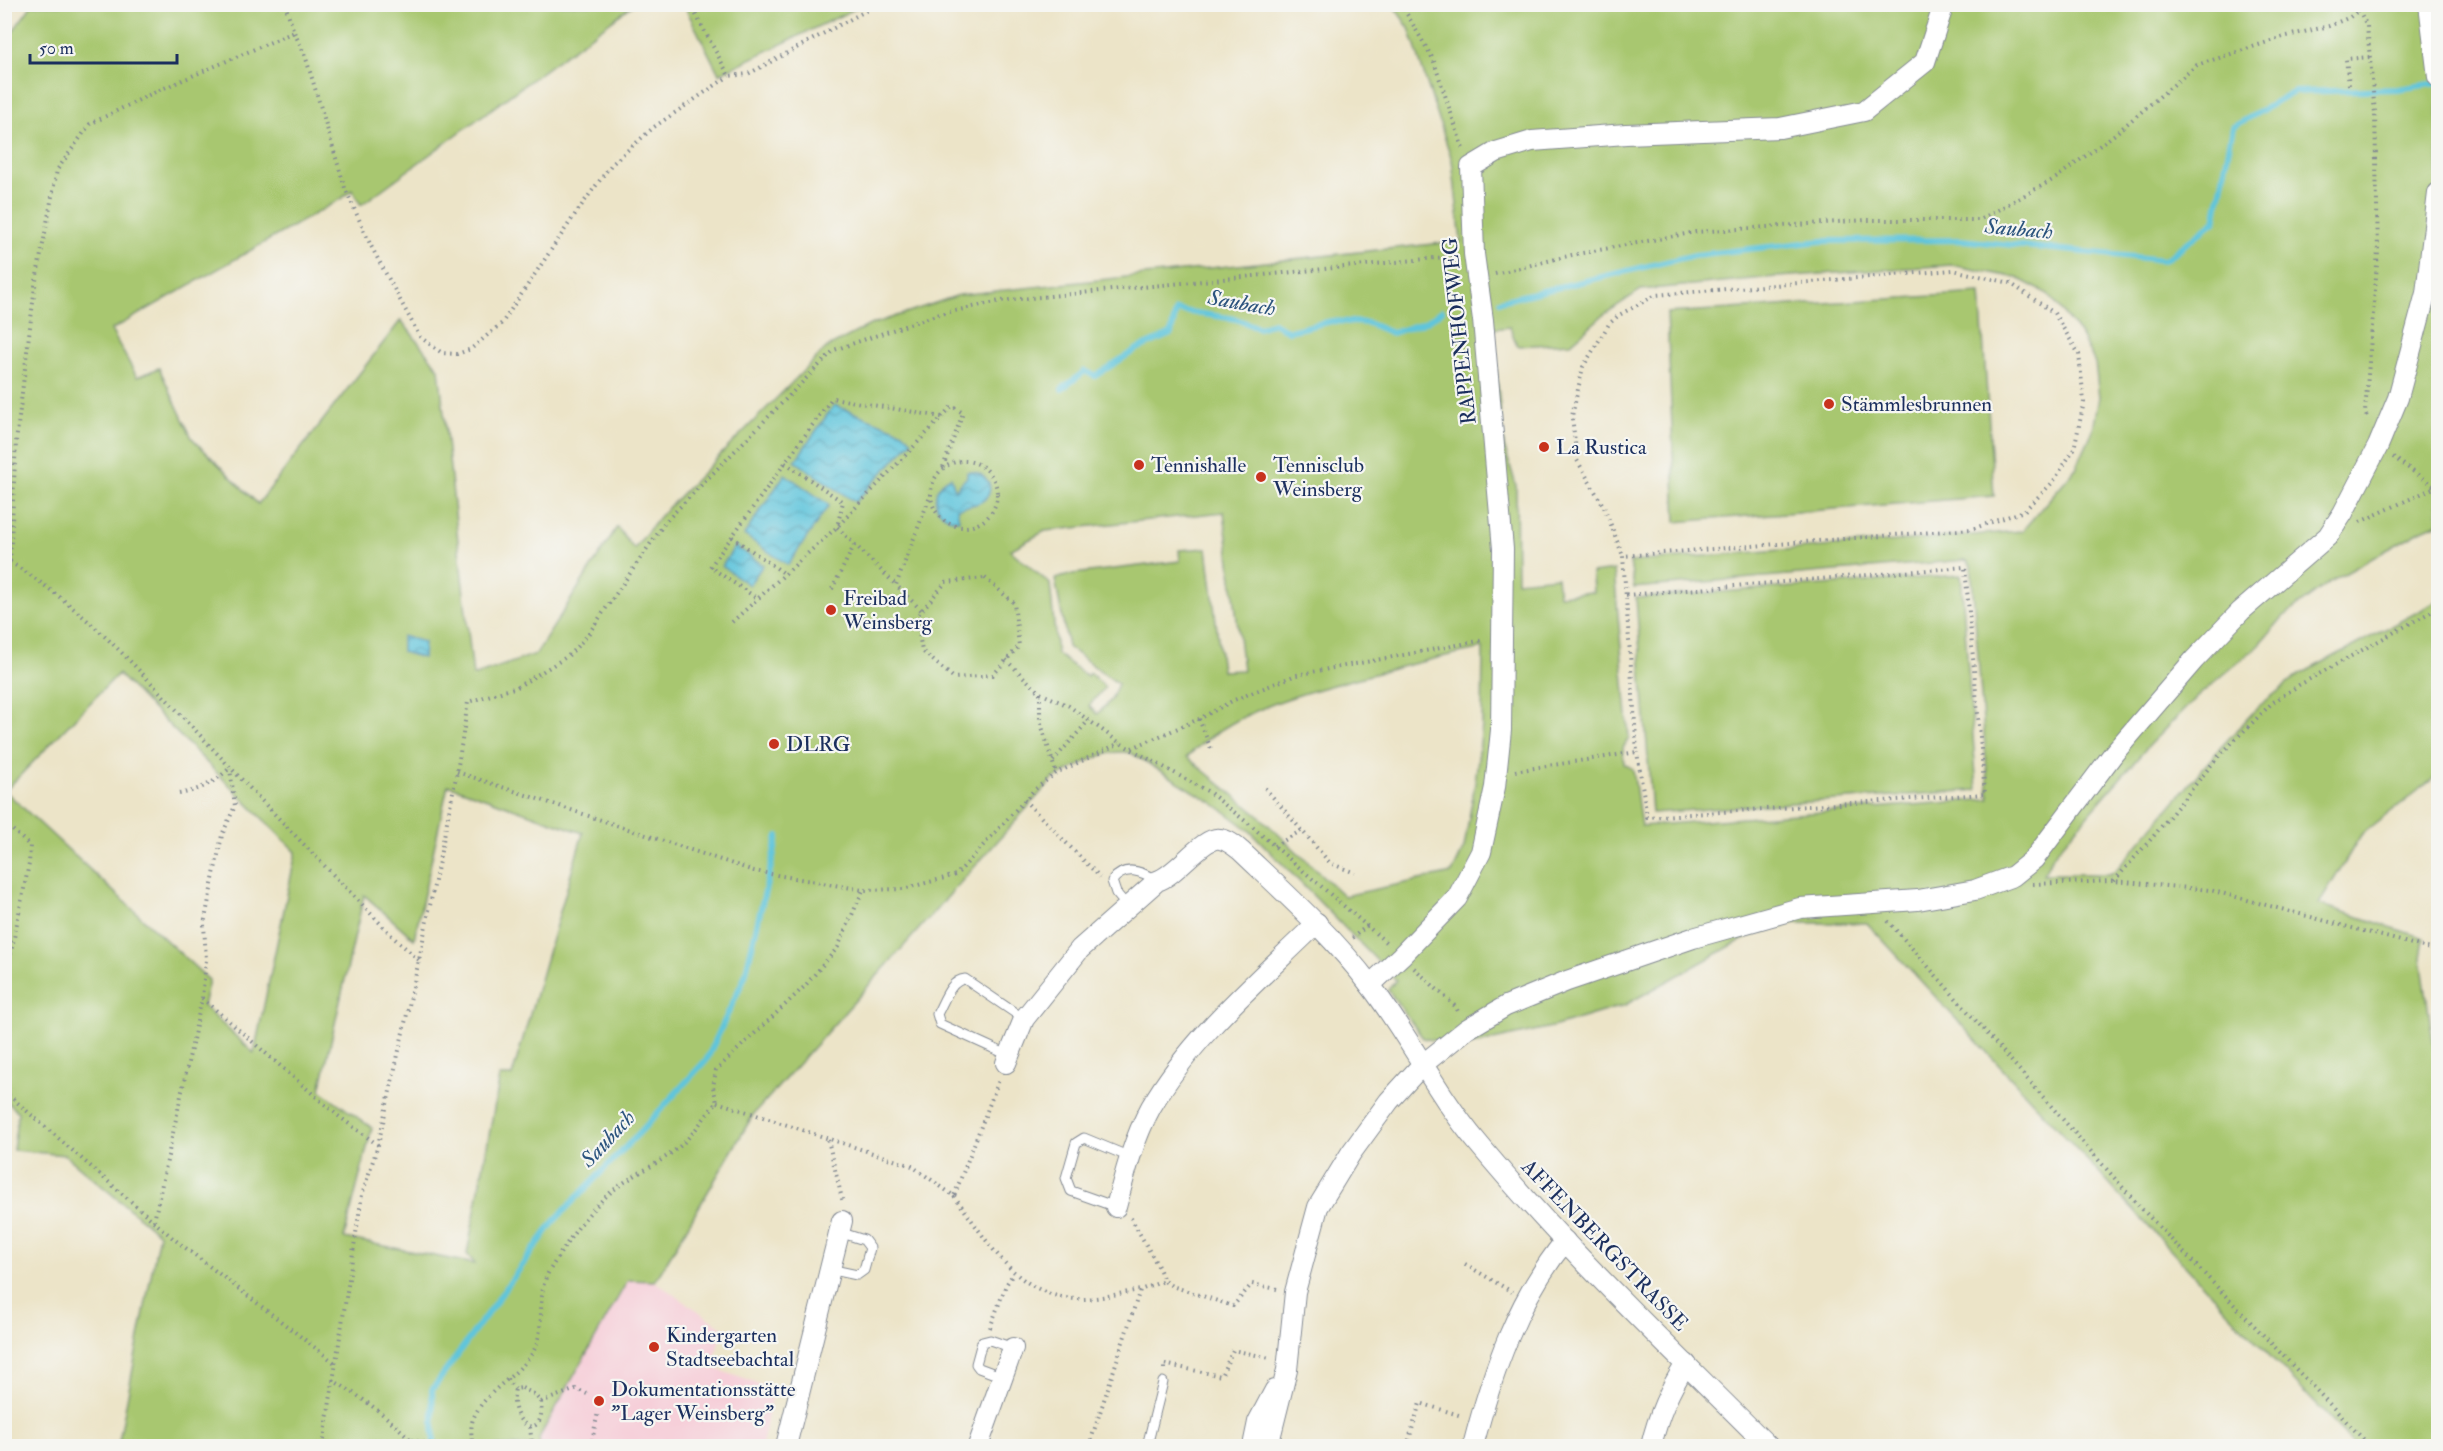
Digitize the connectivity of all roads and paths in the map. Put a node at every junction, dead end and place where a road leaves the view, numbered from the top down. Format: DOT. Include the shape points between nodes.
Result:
graph roads {
  1 [pos="285,4"];
  2 [pos="690,4"];
  3 [pos="873,4"];
  4 [pos="1401,4"];
  5 [pos="1944,4"];
  6 [pos="2429,4"];
  7 [pos="2359,7"];
  8 [pos="294,32"];
  9 [pos="2370,57"];
  10 [pos="2438,70"];
  11 [pos="729,76"];
  12 [pos="2349,86"];
  13 [pos="1471,167"];
  14 [pos="2439,193"];
  15 [pos="1474,254"];
  16 [pos="1477,278"];
  17 [pos="2365,412"];
  18 [pos="942,417"];
  19 [pos="785,463"];
  20 [pos="943,467"];
  21 [pos="2439,486"];
  22 [pos="931,493"];
  23 [pos="837,526"];
  24 [pos="2328,536"];
  25 [pos="732,537"];
  26 [pos="855,544"];
  27 [pos="1623,556"];
  28 [pos="10,562"];
  29 [pos="785,574"];
  30 [pos="4,578"];
  31 [pos="896,585"];
  32 [pos="832,589"];
  33 [pos="1626,595"];
  34 [pos="758,599"];
  35 [pos="2439,608"];
  36 [pos="921,610"];
  37 [pos="732,622"];
  38 [pos="1501,637"];
  39 [pos="1006,660"];
  40 [pos="1040,693"];
  41 [pos="1199,719"];
  42 [pos="1089,720"];
  43 [pos="1120,742"];
  44 [pos="1132,748"];
  45 [pos="1211,749"];
  46 [pos="1637,752"];
  47 [pos="1052,761"];
  48 [pos="230,768"];
  49 [pos="457,772"];
  50 [pos="1056,773"];
  51 [pos="1497,774"];
  52 [pos="1265,788"];
  53 [pos="179,794"];
  54 [pos="1024,800"];
  55 [pos="4,822"];
  56 [pos="1301,831"];
  57 [pos="1275,846"];
  58 [pos="1355,873"];
  59 [pos="2013,876"];
  60 [pos="1112,881"];
  61 [pos="1157,881"];
  62 [pos="2114,881"];
  63 [pos="863,890"];
  64 [pos="1873,903"];
  65 [pos="1127,906"];
  66 [pos="1317,923"];
  67 [pos="2439,951"];
  68 [pos="1401,956"];
  69 [pos="419,960"];
  70 [pos="1370,985"];
  71 [pos="4,987"];
  72 [pos="202,998"];
  73 [pos="1024,1019"];
  74 [pos="1467,1029"];
  75 [pos="1007,1059"];
  76 [pos="1422,1065"];
  77 [pos="4,1091"];
  78 [pos="717,1102"];
  79 [pos="828,1140"];
  80 [pos="378,1145"];
  81 [pos="1130,1157"];
  82 [pos="954,1196"];
  83 [pos="1116,1207"];
  84 [pos="154,1221"];
  85 [pos="840,1227"];
  86 [pos="1565,1241"];
  87 [pos="1465,1264"];
  88 [pos="829,1269"];
  89 [pos="1014,1274"];
  90 [pos="1164,1281"];
  91 [pos="1140,1290"];
  92 [pos="1295,1292"];
  93 [pos="1526,1299"];
  94 [pos="986,1340"];
  95 [pos="1013,1347"];
  96 [pos="335,1363"];
  97 [pos="1686,1364"];
  98 [pos="1288,1366"];
  99 [pos="1003,1377"];
  100 [pos="507,1379"];
  101 [pos="332,1380"];
  102 [pos="1163,1382"];
  103 [pos="515,1389"];
  104 [pos="587,1394"];
  105 [pos="541,1402"];
  106 [pos="598,1412"];
  107 [pos="1480,1421"];
  108 [pos="530,1427"];
  109 [pos="411,1440"];
  110 [pos="323,1446"];
  111 [pos="410,1446"];
  112 [pos="441,1446"];
  113 [pos="472,1446"];
  114 [pos="532,1446"];
  115 [pos="591,1446"];
  116 [pos="786,1446"];
  117 [pos="978,1446"];
  118 [pos="1089,1446"];
  119 [pos="1147,1446"];
  120 [pos="1252,1446"];
  121 [pos="1268,1446"];
  122 [pos="1407,1446"];
  123 [pos="1473,1446"];
  124 [pos="1651,1446"];
  125 [pos="1768,1446"];
  126 [pos="2370,1446"];
  1 -- 8 [label="path"];
  2 -- 11 [label="path"];
  3 -- 11 [label="path" via="748,74"];
  4 -- 13 [label="path" via="1433,59"];
  5 -- 13 [label="street" via="1925,62 1864,111 1780,128 1532,141 1496,152"];
  6 -- 10 [label="street"];
  7 -- 9 [label="path" via="2367,26"];
  7 -- 16 [label="path" via="2350,17 2329,26 2197,65 2056,178 1980,220 1866,220 1696,232"];
  8 -- 11 [label="path" via="305,54 345,188 370,246 420,337 442,352 457,354 471,349 502,322 611,165 654,127"];
  8 -- 28 [label="path" via="90,124 57,170 35,286 16,442"];
  9 -- 12 [label="path" via="2346,59"];
  9 -- 17 [label="path" via="2378,252"];
  13 -- 15 [label="street, RAPPENHOFWEG"];
  14 -- 24 [label="street" via="2426,293 2398,398 2358,487"];
  15 -- 16 [label="street, RAPPENHOFWEG"];
  15 -- 49 [label="path" via="1000,302 936,315 834,350 666,521 587,636 567,656 517,687 468,702"];
  16 -- 38 [label="street, RAPPENHOFWEG" via="1503,549"];
  18 -- 19 [label="path" via="832,398"];
  18 -- 20 [label="path" via="952,406 963,413"];
  18 -- 23 [label="path"];
  19 -- 23 [label="path" via="843,502"];
  19 -- 25 [label="path"];
  20 -- 22 [label="path"];
  20 -- 22 [label="path" via="961,461 986,469 997,490 994,508 981,523 962,527 944,520"];
  21 -- 24 [label="path"];
  22 -- 31 [label="path"];
  23 -- 26 [label="path"];
  23 -- 29 [label="path"];
  24 -- 59 [label="street" via="2241,611 2194,660 2114,753 2034,860"];
  25 -- 29 [label="path"];
  25 -- 34 [label="path" via="710,567"];
  26 -- 31 [label="path"];
  26 -- 32 [label="path"];
  27 -- 27 [label="path" via="1972,529 2024,511 2053,482 2074,449 2084,402 2079,354 2054,313 2010,283 1953,270 1656,295 1609,324 1583,367 1572,416 1577,460 1604,507"];
  27 -- 33 [label="path"];
  28 -- 30 [label="path"];
  28 -- 48 [label="path" via="40,581 128,656"];
  29 -- 34 [label="path"];
  31 -- 36 [label="path"];
  33 -- 46 [label="path"];
  33 -- 46 [label="path" via="1965,567 1985,794 1647,817"];
  34 -- 37 [label="path"];
  35 -- 62 [label="path" via="2272,702 2217,758"];
  36 -- 39 [label="path" via="916,617 922,651 954,678 993,675"];
  36 -- 39 [label="path" via="946,582 985,578 1014,603 1019,646"];
  38 -- 41 [label="path" via="1296,675"];
  38 -- 51 [label="street, RAPPENHOFWEG" via="1502,730"];
  39 -- 40 [label="path"];
  40 -- 42 [label="path"];
  40 -- 47 [label="path" via="1040,720"];
  41 -- 44 [label="path"];
  41 -- 45 [label="path"];
  42 -- 43 [label="path"];
  42 -- 47 [label="path"];
  43 -- 44 [label="path"];
  43 -- 50 [label="path"];
  44 -- 57 [label="path" via="1209,792"];
  46 -- 51 [label="path"];
  47 -- 50 [label="path"];
  48 -- 53 [label="path" via="212,784"];
  48 -- 69 [label="path"];
  48 -- 72 [label="path" via="235,806 222,835 204,924"];
  49 -- 63 [label="path" via="754,871"];
  49 -- 69 [label="path"];
  50 -- 54 [label="path"];
  51 -- 68 [label="street, RAPPENHOFWEG" via="1480,852 1457,898"];
  52 -- 56 [label="path"];
  54 -- 60 [label="path" via="1095,874"];
  54 -- 63 [label="path" via="956,875 903,889"];
  55 -- 71 [label="path" via="30,846"];
  56 -- 57 [label="path"];
  56 -- 58 [label="path" via="1330,863"];
  57 -- 68 [label="path"];
  59 -- 62 [label="path" via="2031,885"];
  59 -- 64 [label="street" via="1975,890"];
  60 -- 61 [label="lane" via="1121,872 1136,870"];
  60 -- 65 [label="lane"];
  61 -- 65 [label="street"];
  61 -- 66 [label="street, AFFENBERGSTRASSE" via="1168,878 1206,843 1219,839 1241,851"];
  62 -- 67 [label="path" via="2210,890"];
  63 -- 78 [label="path" via="838,947 804,987 716,1070 713,1087"];
  64 -- 74 [label="street" via="1800,908 1614,963 1506,1006"];
  64 -- 126 [label="path" via="2140,1207"];
  65 -- 73 [label="street" via="1080,949"];
  66 -- 70 [label="street, AFFENBERGSTRASSE"];
  66 -- 81 [label="street" via="1201,1039 1151,1108"];
  68 -- 70 [label="street, RAPPENHOFWEG"];
  68 -- 74 [label="path" via="1456,1007"];
  69 -- 80 [label="path"];
  70 -- 76 [label="street, AFFENBERGSTRASSE"];
  72 -- 80 [label="path" via="337,1115"];
  72 -- 84 [label="path"];
  73 -- 75 [label="street"];
  73 -- 75 [label="lane" via="964,979 954,984 937,1014 940,1024"];
  74 -- 76 [label="street"];
  75 -- 82 [label="path"];
  76 -- 86 [label="street, AFFENBERGSTRASSE" via="1453,1114"];
  76 -- 92 [label="street" via="1357,1144 1318,1208"];
  77 -- 84 [label="path"];
  78 -- 79 [label="path"];
  78 -- 100 [label="path" via="680,1146 609,1194 589,1216 545,1278 536,1346"];
  79 -- 82 [label="path" via="912,1166"];
  79 -- 85 [label="path" via="843,1200"];
  80 -- 96 [label="path" via="362,1195"];
  81 -- 83 [label="street"];
  81 -- 83 [label="lane" via="1084,1138 1076,1143 1068,1170 1066,1179 1071,1191"];
  82 -- 89 [label="path"];
  83 -- 90 [label="path" via="1133,1220"];
  84 -- 96 [label="path"];
  85 -- 88 [label="street"];
  85 -- 88 [label="lane" via="864,1240 870,1248 864,1270 857,1275"];
  86 -- 93 [label="street"];
  86 -- 97 [label="street, AFFENBERGSTRASSE"];
  87 -- 93 [label="path"];
  88 -- 116 [label="street"];
  89 -- 91 [label="path" via="1034,1288 1077,1299"];
  89 -- 94 [label="path" via="1006,1285"];
  90 -- 91 [label="path"];
  90 -- 92 [label="path" via="1233,1306 1252,1284"];
  91 -- 118 [label="path"];
  92 -- 98 [label="street"];
  93 -- 107 [label="street" via="1508,1335"];
  94 -- 95 [label="lane"];
  94 -- 99 [label="lane" via="976,1364"];
  95 -- 99 [label="street"];
  96 -- 101 [label="path"];
  97 -- 124 [label="street" via="1672,1385"];
  97 -- 125 [label="street, AFFENBERGSTRASSE"];
  98 -- 102 [label="path" via="1233,1350 1221,1376 1164,1364"];
  98 -- 120 [label="street" via="1258,1422"];
  98 -- 121 [label="street"];
  99 -- 117 [label="street"];
  100 -- 103 [label="path"];
  100 -- 113 [label="path" via="473,1419"];
  101 -- 109 [label="path" via="358,1394"];
  101 -- 110 [label="path"];
  102 -- 119 [label="lane"];
  103 -- 105 [label="path" via="528,1390"];
  103 -- 108 [label="path" via="515,1410 520,1421"];
  104 -- 105 [label="path" via="576,1389"];
  105 -- 108 [label="path" via="541,1419"];
  106 -- 115 [label="path"];
  107 -- 122 [label="path" via="1420,1403"];
  107 -- 123 [label="street"];
  108 -- 114 [label="path"];
  109 -- 111 [label="path"];
  109 -- 112 [label="path"];
}
